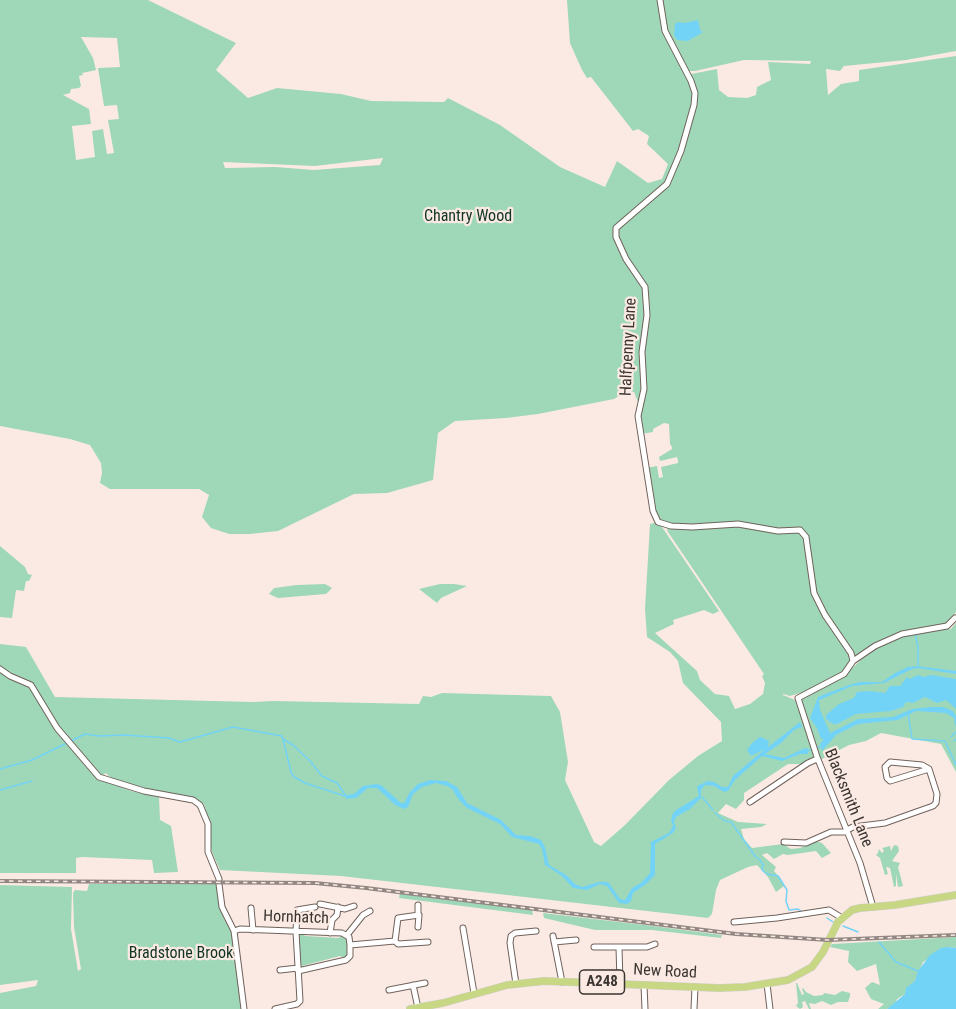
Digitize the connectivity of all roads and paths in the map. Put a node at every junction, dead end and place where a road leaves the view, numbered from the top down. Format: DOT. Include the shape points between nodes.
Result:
graph roads {
  1 [pos="660,0"];
  2 [pos="955,618"];
  3 [pos="854,662"];
  4 [pos="0,669"];
  5 [pos="817,759"];
  6 [pos="929,769"];
  7 [pos="750,802"];
  8 [pos="847,831"];
  9 [pos="784,842"];
  10 [pos="956,895"];
  11 [pos="418,905"];
  12 [pos="354,906"];
  13 [pos="338,907"];
  14 [pos="873,907"];
  15 [pos="252,908"];
  16 [pos="370,911"];
  17 [pos="418,915"];
  18 [pos="842,918"];
  19 [pos="734,922"];
  20 [pos="418,927"];
  21 [pos="463,928"];
  22 [pos="253,930"];
  23 [pos="234,931"];
  24 [pos="536,931"];
  25 [pos="296,932"];
  26 [pos="330,933"];
  27 [pos="347,935"];
  28 [pos="576,940"];
  29 [pos="395,941"];
  30 [pos="428,942"];
  31 [pos="655,944"];
  32 [pos="350,945"];
  33 [pos="594,947"];
  34 [pos="619,948"];
  35 [pos="298,969"];
  36 [pos="280,970"];
  37 [pos="562,982"];
  38 [pos="425,983"];
  39 [pos="620,983"];
  40 [pos="516,984"];
  41 [pos="767,984"];
  42 [pos="414,985"];
  43 [pos="644,985"];
  44 [pos="695,987"];
  45 [pos="389,990"];
  46 [pos="474,993"];
  47 [pos="414,1008"];
  48 [pos="244,1009"];
  49 [pos="274,1009"];
  50 [pos="645,1009"];
  51 [pos="694,1009"];
  52 [pos="770,1009"];
  1 -- 3 [label="street, Halfpenny Lane" via="665,31 691,81 694,105 667,183 616,228 626,259 645,287 644,388 638,416 653,511 658,522 671,526 738,524 778,531 800,530 806,537 814,593"];
  2 -- 3 [label="street" via="947,626 902,634 875,646"];
  3 -- 5 [label="street, Blacksmith Lane" via="844,674 798,698"];
  4 -- 23 [label="street" via="32,685 51,719 99,777 200,805 208,824 208,852 219,881 222,907"];
  5 -- 7 [label="street"];
  5 -- 8 [label="street, Blacksmith Lane"];
  6 -- 6 [label="street" via="890,781 885,767 890,762"];
  6 -- 8 [label="street" via="937,794 933,806"];
  8 -- 9 [label="street" via="831,832 806,843"];
  8 -- 14 [label="street, Blacksmith Lane"];
  10 -- 14 [label="main road"];
  11 -- 17 [label="street"];
  12 -- 13 [label="street"];
  13 -- 25 [label="street" via="318,905 297,910"];
  13 -- 26 [label="street"];
  14 -- 18 [label="main road" via="856,908"];
  15 -- 22 [label="street"];
  16 -- 27 [label="street"];
  17 -- 20 [label="street"];
  17 -- 29 [label="street" via="398,918"];
  18 -- 19 [label="street" via="829,910"];
  18 -- 41 [label="main road, New Road / A248" via="818,960 807,971"];
  21 -- 46 [label="street"];
  22 -- 23 [label="street, Hornhatch"];
  22 -- 25 [label="street, Hornhatch"];
  23 -- 48 [label="street"];
  24 -- 40 [label="street" via="511,932"];
  25 -- 26 [label="street, Hornhatch"];
  25 -- 35 [label="street"];
  26 -- 27 [label="street, Hornhatch"];
  27 -- 32 [label="street, Hornhatch"];
  28 -- 37 [label="street" via="554,939"];
  29 -- 30 [label="street"];
  29 -- 32 [label="street"];
  31 -- 34 [label="street"];
  32 -- 35 [label="street" via="351,953 346,960"];
  33 -- 34 [label="street"];
  34 -- 39 [label="street"];
  35 -- 36 [label="street"];
  35 -- 49 [label="street" via="300,1001"];
  37 -- 39 [label="main road, New Road / A248"];
  37 -- 40 [label="main road, New Road / A248"];
  38 -- 42 [label="street"];
  39 -- 43 [label="main road, New Road / A248"];
  40 -- 46 [label="main road, New Road / A248"];
  41 -- 44 [label="main road, New Road / A248"];
  41 -- 52 [label="street"];
  42 -- 45 [label="street"];
  42 -- 47 [label="street"];
  43 -- 44 [label="main road, New Road / A248"];
  43 -- 50 [label="street"];
  44 -- 51 [label="street"];
  46 -- 47 [label="main road, New Road / A248"];
}
